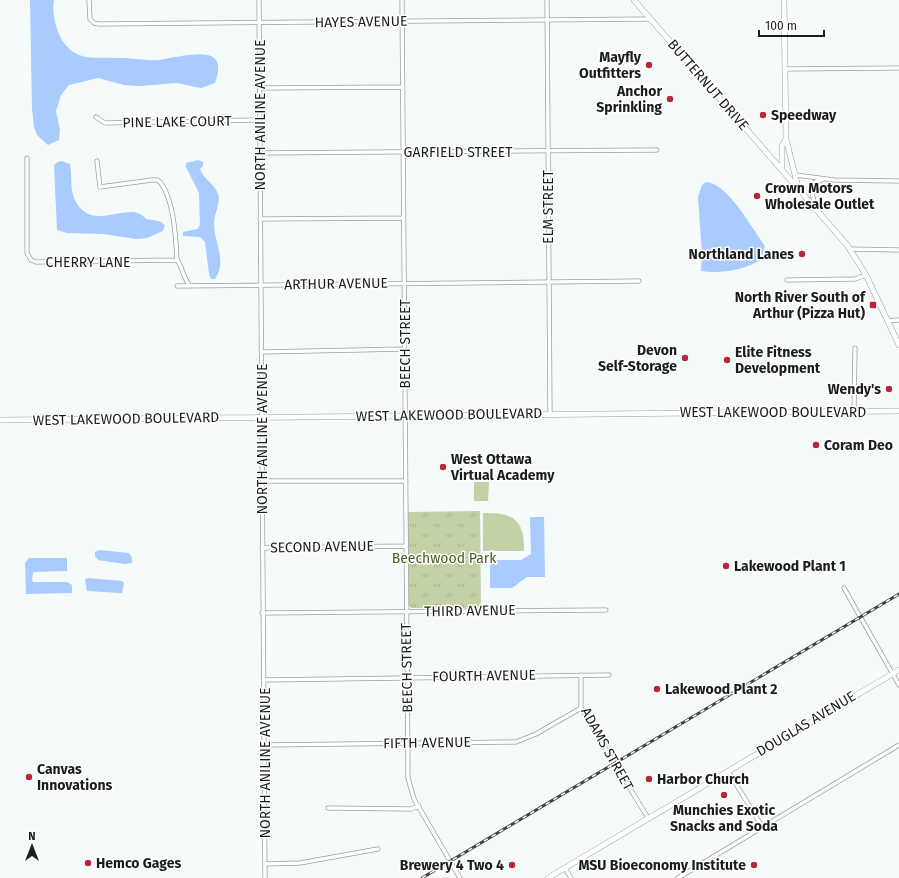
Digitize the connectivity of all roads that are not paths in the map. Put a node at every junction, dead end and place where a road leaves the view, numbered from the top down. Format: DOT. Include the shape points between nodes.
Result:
graph roads {
  1 [pos="259,0"];
  2 [pos="402,0"];
  3 [pos="547,0"];
  4 [pos="634,0"];
  5 [pos="784,0"];
  6 [pos="89,1"];
  7 [pos="650,19"];
  8 [pos="547,20"];
  9 [pos="402,21"];
  10 [pos="259,22"];
  11 [pos="899,68"];
  12 [pos="785,69"];
  13 [pos="403,87"];
  14 [pos="260,88"];
  15 [pos="96,117"];
  16 [pos="259,120"];
  17 [pos="786,139"];
  18 [pos="657,150"];
  19 [pos="405,152"];
  20 [pos="548,152"];
  21 [pos="259,154"];
  22 [pos="27,158"];
  23 [pos="97,161"];
  24 [pos="782,170"];
  25 [pos="796,175"];
  26 [pos="825,180"];
  27 [pos="899,182"];
  28 [pos="798,189"];
  29 [pos="815,208"];
  30 [pos="404,218"];
  31 [pos="260,219"];
  32 [pos="850,250"];
  33 [pos="899,250"];
  34 [pos="177,260"];
  35 [pos="866,275"];
  36 [pos="787,280"];
  37 [pos="548,282"];
  38 [pos="639,282"];
  39 [pos="405,284"];
  40 [pos="261,285"];
  41 [pos="177,286"];
  42 [pos="190,286"];
  43 [pos="899,320"];
  44 [pos="887,321"];
  45 [pos="899,345"];
  46 [pos="855,348"];
  47 [pos="405,349"];
  48 [pos="262,352"];
  49 [pos="854,411"];
  50 [pos="899,411"];
  51 [pos="550,414"];
  52 [pos="406,415"];
  53 [pos="261,417"];
  54 [pos="0,420"];
  55 [pos="262,481"];
  56 [pos="406,481"];
  57 [pos="406,546"];
  58 [pos="262,548"];
  59 [pos="844,588"];
  60 [pos="606,610"];
  61 [pos="407,612"];
  62 [pos="262,613"];
  63 [pos="899,670"];
  64 [pos="892,673"];
  65 [pos="581,675"];
  66 [pos="609,675"];
  67 [pos="408,677"];
  68 [pos="264,680"];
  69 [pos="899,684"];
  70 [pos="581,708"];
  71 [pos="408,742"];
  72 [pos="264,745"];
  73 [pos="899,745"];
  74 [pos="728,771"];
  75 [pos="419,806"];
  76 [pos="328,808"];
  77 [pos="648,818"];
  78 [pos="763,828"];
  79 [pos="378,849"];
  80 [pos="265,864"];
  81 [pos="565,868"];
  82 [pos="265,878"];
  83 [pos="460,878"];
  84 [pos="548,878"];
  85 [pos="571,878"];
  86 [pos="678,878"];
  1 -- 10 [label="street, NORTH ANILINE AVENUE"];
  2 -- 9 [label="street, BEECH STREET"];
  3 -- 8 [label="street, ELM STREET"];
  4 -- 7 [label="street, BUTTERNUT DRIVE"];
  5 -- 12 [label="street"];
  6 -- 10 [label="street, HAYES AVENUE" via="90,19 99,24"];
  7 -- 8 [label="street, HAYES AVENUE"];
  7 -- 24 [label="street, BUTTERNUT DRIVE"];
  8 -- 9 [label="street, HAYES AVENUE"];
  8 -- 20 [label="street, ELM STREET"];
  9 -- 10 [label="street, HAYES AVENUE"];
  9 -- 13 [label="street, BEECH STREET"];
  10 -- 14 [label="street, NORTH ANILINE AVENUE"];
  11 -- 12 [label="street"];
  12 -- 17 [label="street"];
  13 -- 14 [label="street"];
  13 -- 19 [label="street, BEECH STREET"];
  14 -- 16 [label="street, NORTH ANILINE AVENUE"];
  15 -- 16 [label="street, PINE LAKE COURT" via="105,123"];
  16 -- 21 [label="street, NORTH ANILINE AVENUE"];
  17 -- 24 [label="street" via="782,146"];
  17 -- 25 [label="street"];
  18 -- 20 [label="street, GARFIELD STREET"];
  19 -- 20 [label="street, GARFIELD STREET"];
  19 -- 21 [label="street, GARFIELD STREET"];
  19 -- 30 [label="street, BEECH STREET"];
  20 -- 37 [label="street, ELM STREET"];
  21 -- 31 [label="street, NORTH ANILINE AVENUE"];
  22 -- 34 [label="street, CHERRY LANE" via="27,253 31,260"];
  23 -- 34 [label="street" via="100,188 158,180 167,192"];
  24 -- 28 [label="street, BUTTERNUT DRIVE"];
  25 -- 26 [label="street"];
  25 -- 28 [label="street"];
  26 -- 27 [label="street"];
  26 -- 29 [label="street" via="815,182 811,187"];
  28 -- 29 [label="street, BUTTERNUT DRIVE"];
  29 -- 32 [label="street, BUTTERNUT DRIVE"];
  30 -- 31 [label="street"];
  30 -- 39 [label="street, BEECH STREET"];
  31 -- 40 [label="street, NORTH ANILINE AVENUE"];
  32 -- 33 [label="street"];
  32 -- 35 [label="street, BUTTERNUT DRIVE"];
  34 -- 42 [label="street" via="184,279"];
  35 -- 36 [label="street" via="855,279"];
  35 -- 44 [label="street, BUTTERNUT DRIVE"];
  37 -- 38 [label="street, ARTHUR AVENUE"];
  37 -- 39 [label="street, ARTHUR AVENUE"];
  37 -- 51 [label="street, ELM STREET"];
  39 -- 40 [label="street, ARTHUR AVENUE"];
  39 -- 47 [label="street, BEECH STREET"];
  40 -- 42 [label="street, ARTHUR AVENUE"];
  40 -- 48 [label="street, NORTH ANILINE AVENUE"];
  41 -- 42 [label="street, ARTHUR AVENUE"];
  43 -- 44 [label="street"];
  44 -- 45 [label="street, BUTTERNUT DRIVE"];
  46 -- 49 [label="street"];
  47 -- 48 [label="street"];
  47 -- 52 [label="street, BEECH STREET"];
  48 -- 53 [label="street, NORTH ANILINE AVENUE"];
  49 -- 50 [label="street, WEST LAKEWOOD BOULEVARD"];
  49 -- 51 [label="street, WEST LAKEWOOD BOULEVARD"];
  51 -- 52 [label="street, WEST LAKEWOOD BOULEVARD"];
  52 -- 53 [label="street, WEST LAKEWOOD BOULEVARD"];
  52 -- 56 [label="street, BEECH STREET"];
  53 -- 54 [label="street, WEST LAKEWOOD BOULEVARD"];
  53 -- 55 [label="street, NORTH ANILINE AVENUE"];
  55 -- 56 [label="street"];
  55 -- 58 [label="street, NORTH ANILINE AVENUE"];
  56 -- 57 [label="street, BEECH STREET"];
  57 -- 58 [label="street, SECOND AVENUE"];
  57 -- 61 [label="street, BEECH STREET"];
  58 -- 62 [label="street, NORTH ANILINE AVENUE"];
  59 -- 64 [label="street"];
  60 -- 61 [label="street, THIRD AVENUE"];
  61 -- 62 [label="street, THIRD AVENUE"];
  61 -- 67 [label="street, BEECH STREET"];
  62 -- 68 [label="street, NORTH ANILINE AVENUE"];
  63 -- 64 [label="street, DOUGLAS AVENUE"];
  64 -- 69 [label="street"];
  64 -- 74 [label="street, DOUGLAS AVENUE"];
  65 -- 66 [label="street, FOURTH AVENUE"];
  65 -- 67 [label="street, FOURTH AVENUE"];
  65 -- 70 [label="street, ADAMS STREET"];
  67 -- 68 [label="street, FOURTH AVENUE"];
  67 -- 71 [label="street, BEECH STREET"];
  68 -- 72 [label="street, NORTH ANILINE AVENUE"];
  70 -- 71 [label="street, FIFTH AVENUE" via="516,742"];
  70 -- 77 [label="street, ADAMS STREET"];
  71 -- 72 [label="street, FIFTH AVENUE"];
  71 -- 75 [label="street, BEECH STREET" via="410,790"];
  72 -- 80 [label="street, NORTH ANILINE AVENUE"];
  73 -- 78 [label="street"];
  74 -- 77 [label="street, DOUGLAS AVENUE"];
  74 -- 78 [label="street"];
  75 -- 76 [label="street" via="411,809"];
  75 -- 83 [label="street, BEECH STREET"];
  77 -- 81 [label="street, DOUGLAS AVENUE"];
  78 -- 86 [label="street"];
  79 -- 80 [label="street" via="300,863"];
  80 -- 82 [label="street, NORTH ANILINE AVENUE"];
  81 -- 84 [label="street, DOUGLAS AVENUE"];
  81 -- 85 [label="street"];
}
